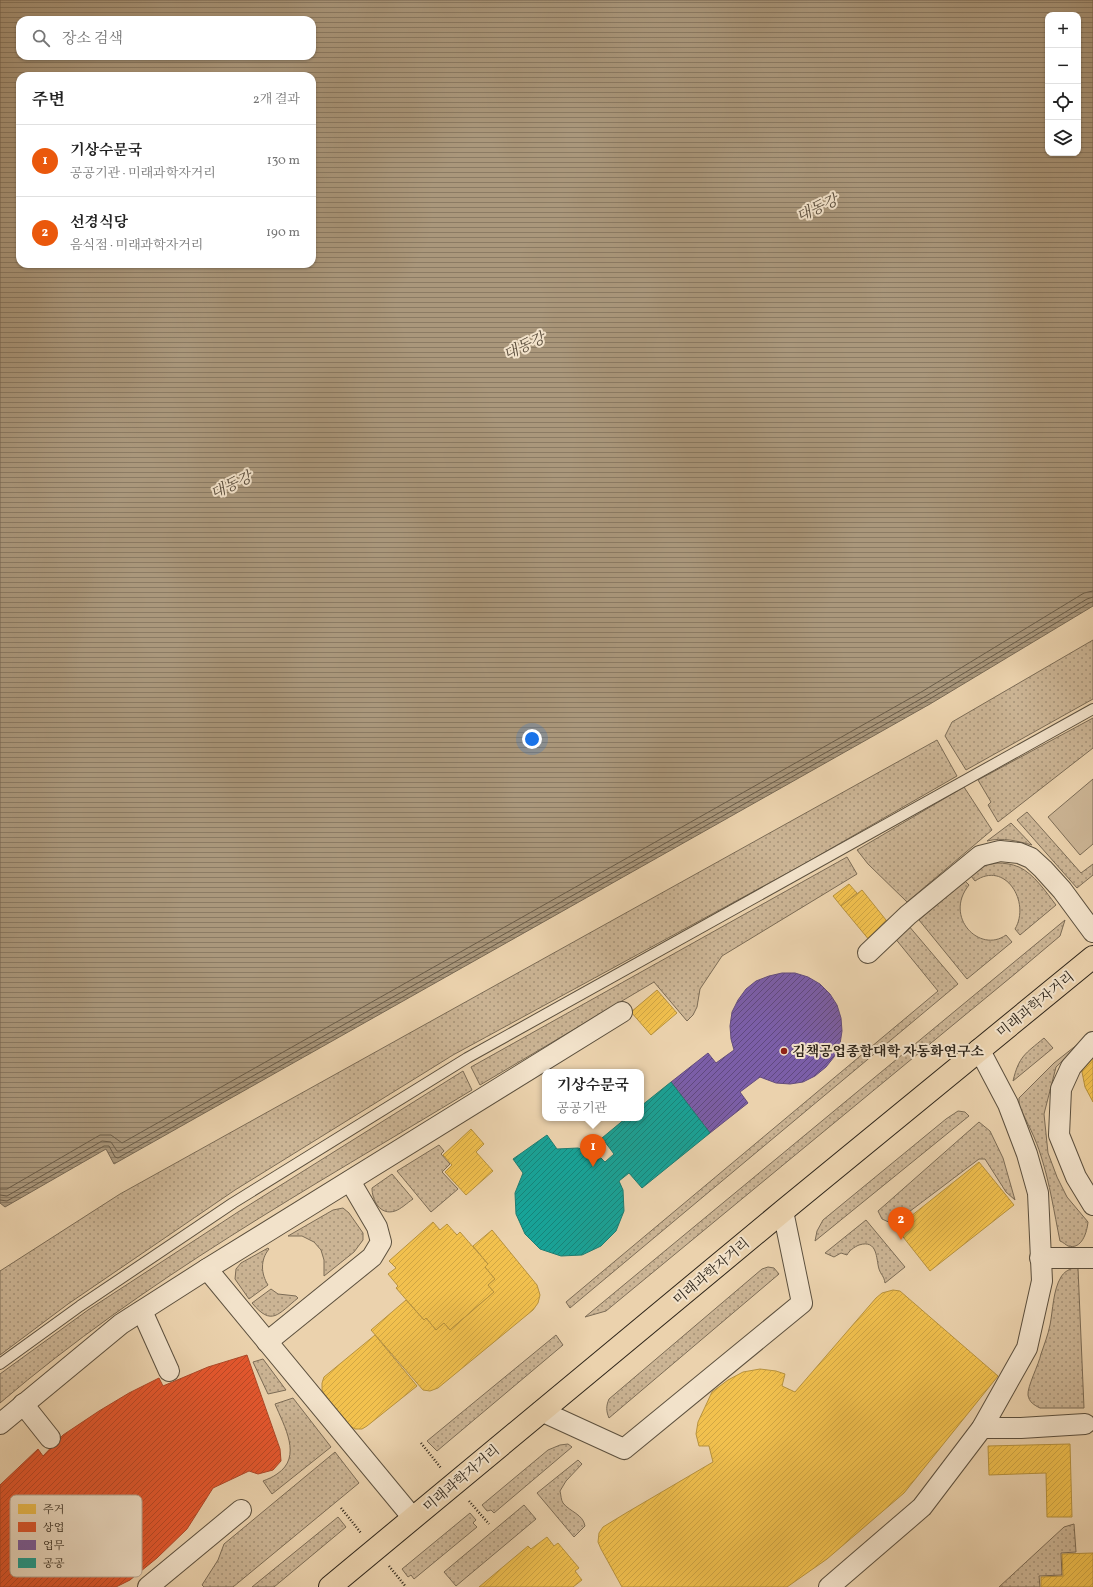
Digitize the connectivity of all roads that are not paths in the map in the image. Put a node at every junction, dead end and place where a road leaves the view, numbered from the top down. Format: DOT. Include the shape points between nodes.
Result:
graph roads {
  1 [pos="1093,709"];
  2 [pos="1093,932"];
  3 [pos="868,953"];
  4 [pos="1093,957"];
  5 [pos="622,1012"];
  6 [pos="1093,1042"];
  7 [pos="979,1049"];
  8 [pos="350,1181"];
  9 [pos="1093,1205"];
  10 [pos="783,1211"];
  11 [pos="1040,1258"];
  12 [pos="1093,1258"];
  13 [pos="207,1269"];
  14 [pos="142,1311"];
  15 [pos="267,1342"];
  16 [pos="0,1364"];
  17 [pos="169,1371"];
  18 [pos="23,1404"];
  19 [pos="541,1411"];
  20 [pos="0,1424"];
  21 [pos="1085,1424"];
  22 [pos="982,1428"];
  23 [pos="50,1438"];
  24 [pos="241,1510"];
  25 [pos="413,1518"];
  26 [pos="148,1587"];
  27 [pos="330,1587"];
  28 [pos="829,1587"];
  1 -- 16 [label="lane" via="467,1058 233,1204 80,1306"];
  2 -- 3 [label="street" via="1043,868 1031,858 1018,853 1000,851 980,856 908,915"];
  4 -- 7 [label="main road, 미래과학자거리"];
  5 -- 8 [label="street"];
  6 -- 9 [label="street" via="1071,1067 1061,1089 1059,1135 1076,1177"];
  7 -- 10 [label="main road, 미래과학자거리"];
  7 -- 11 [label="street" via="1008,1104 1027,1154 1038,1193"];
  8 -- 13 [label="street"];
  8 -- 15 [label="street" via="377,1227 381,1242 372,1257"];
  10 -- 19 [label="main road, 미래과학자거리"];
  10 -- 19 [label="street" via="802,1303 624,1449"];
  11 -- 12 [label="street"];
  11 -- 22 [label="street" via="1042,1281 1027,1348"];
  13 -- 14 [label="street"];
  13 -- 15 [label="street"];
  14 -- 17 [label="street"];
  14 -- 18 [label="street" via="121,1324"];
  15 -- 25 [label="street"];
  18 -- 20 [label="street"];
  18 -- 23 [label="street"];
  19 -- 25 [label="main road, 미래과학자거리"];
  21 -- 22 [label="street"];
  22 -- 28 [label="street" via="922,1507"];
  24 -- 26 [label="street"];
  25 -- 27 [label="main road, 미래과학자거리"];
}
